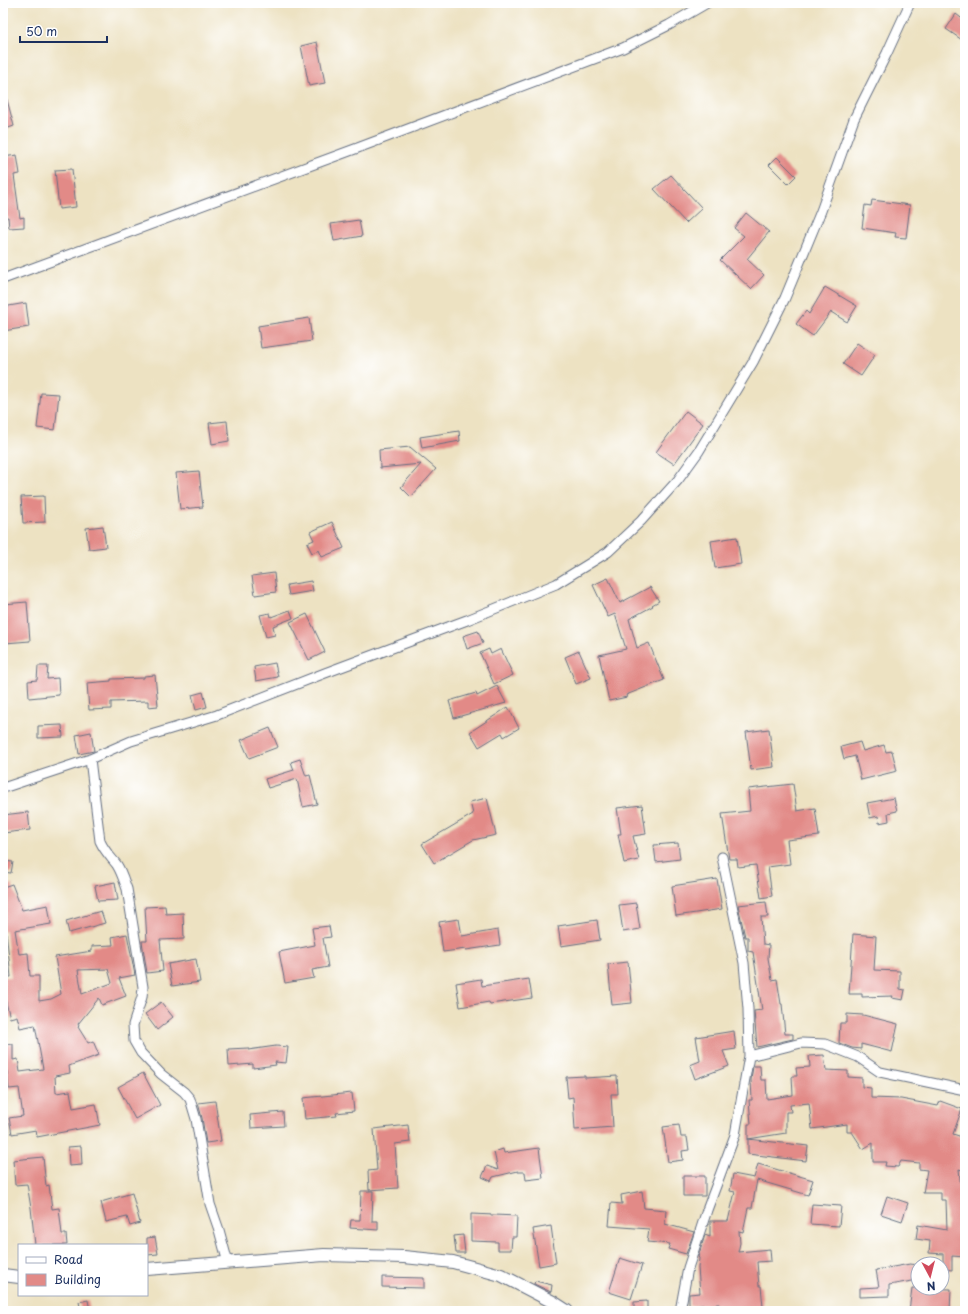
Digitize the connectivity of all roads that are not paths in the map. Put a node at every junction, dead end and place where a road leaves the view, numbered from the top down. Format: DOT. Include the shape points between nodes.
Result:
graph roads {
  1 [pos="707,3"];
  2 [pos="910,3"];
  3 [pos="3,279"];
  4 [pos="90,759"];
  5 [pos="3,788"];
  6 [pos="722,857"];
  7 [pos="749,1056"];
  8 [pos="965,1090"];
  9 [pos="228,1263"];
  10 [pos="148,1269"];
  11 [pos="3,1275"];
  12 [pos="18,1277"];
  13 [pos="567,1311"];
  14 [pos="680,1311"];
  1 -- 3 [label="street" via="616,50"];
  2 -- 4 [label="street" via="854,119 821,211 785,298 753,362 699,451 678,480 641,521 608,552 556,584 467,620 217,715 131,741"];
  4 -- 5 [label="street"];
  4 -- 9 [label="street" via="100,841 105,852 123,875 143,987 133,1025 134,1041 161,1074 190,1099 196,1119 210,1204"];
  6 -- 7 [label="street" via="744,963"];
  7 -- 8 [label="street" via="813,1042 825,1044 858,1058 880,1072"];
  7 -- 14 [label="street" via="735,1135 688,1268"];
  9 -- 10 [label="street"];
  9 -- 13 [label="street" via="324,1255 404,1257 453,1262 501,1275"];
  11 -- 12 [label="street"];
}
